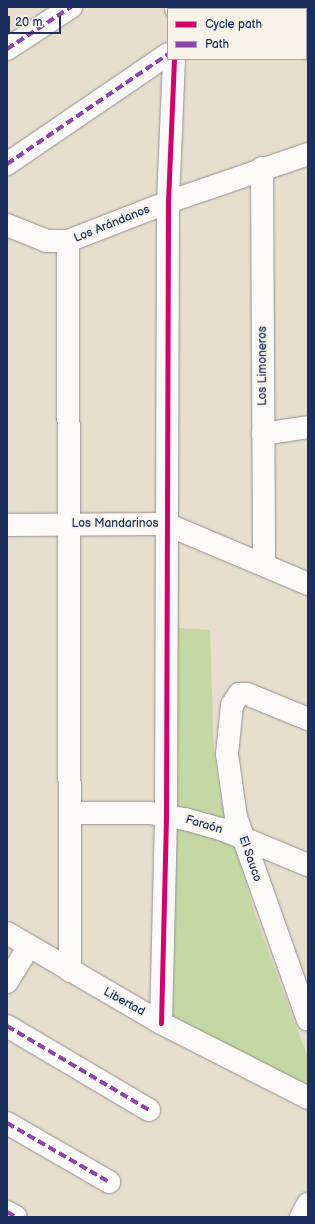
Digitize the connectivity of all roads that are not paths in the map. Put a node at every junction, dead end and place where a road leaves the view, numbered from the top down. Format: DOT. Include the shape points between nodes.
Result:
graph roads {
  1 [pos="71,7"];
  2 [pos="7,49"];
  3 [pos="167,55"];
  4 [pos="174,60"];
  5 [pos="308,154"];
  6 [pos="7,164"];
  7 [pos="262,168"];
  8 [pos="168,202"];
  9 [pos="7,225"];
  10 [pos="68,241"];
  11 [pos="308,428"];
  12 [pos="263,434"];
  13 [pos="69,524"];
  14 [pos="166,524"];
  15 [pos="7,525"];
  16 [pos="264,565"];
  17 [pos="308,584"];
  18 [pos="308,719"];
  19 [pos="70,813"];
  20 [pos="166,815"];
  21 [pos="243,839"];
  22 [pos="308,865"];
  23 [pos="7,933"];
  24 [pos="29,946"];
  25 [pos="70,971"];
  26 [pos="7,982"];
  27 [pos="306,1013"];
  28 [pos="161,1023"];
  29 [pos="7,1026"];
  30 [pos="308,1098"];
  31 [pos="149,1110"];
  32 [pos="7,1123"];
  33 [pos="109,1182"];
  34 [pos="308,1204"];
  35 [pos="7,1212"];
  36 [pos="16,1217"];
  37 [pos="301,1217"];
  1 -- 2 [label="street"];
  3 -- 6 [label="street"];
  4 -- 8 [label="street"];
  5 -- 7 [label="street, Los Arándanos"];
  7 -- 8 [label="street, Los Arándanos"];
  7 -- 12 [label="street, Los Limoneros"];
  8 -- 10 [label="street, Los Arándanos"];
  8 -- 14 [label="street"];
  9 -- 10 [label="street, Los Arándanos" via="47,241"];
  10 -- 13 [label="street"];
  11 -- 12 [label="street"];
  12 -- 16 [label="street, Los Limoneros"];
  13 -- 14 [label="street, Los Mandarinos"];
  13 -- 15 [label="street, Los Mandarinos"];
  13 -- 19 [label="street"];
  14 -- 16 [label="street, Los Mandarinos"];
  14 -- 20 [label="street"];
  16 -- 17 [label="street, Los Mandarinos"];
  18 -- 21 [label="street, El Sauco" via="247,694 239,694 232,705 227,754 232,798"];
  19 -- 20 [label="street, Faraón"];
  19 -- 25 [label="street"];
  20 -- 21 [label="street, Faraón" via="204,824"];
  20 -- 28 [label="street"];
  21 -- 22 [label="street, Faraón"];
  21 -- 27 [label="street, El Sauco"];
  23 -- 24 [label="street, Libertad"];
  24 -- 25 [label="street, Libertad"];
  24 -- 26 [label="street"];
  25 -- 28 [label="street, Libertad"];
  28 -- 30 [label="street, Libertad"];
  29 -- 31 [label="street"];
  32 -- 33 [label="street"];
  34 -- 37 [label="street"];
  35 -- 36 [label="street"];
}
